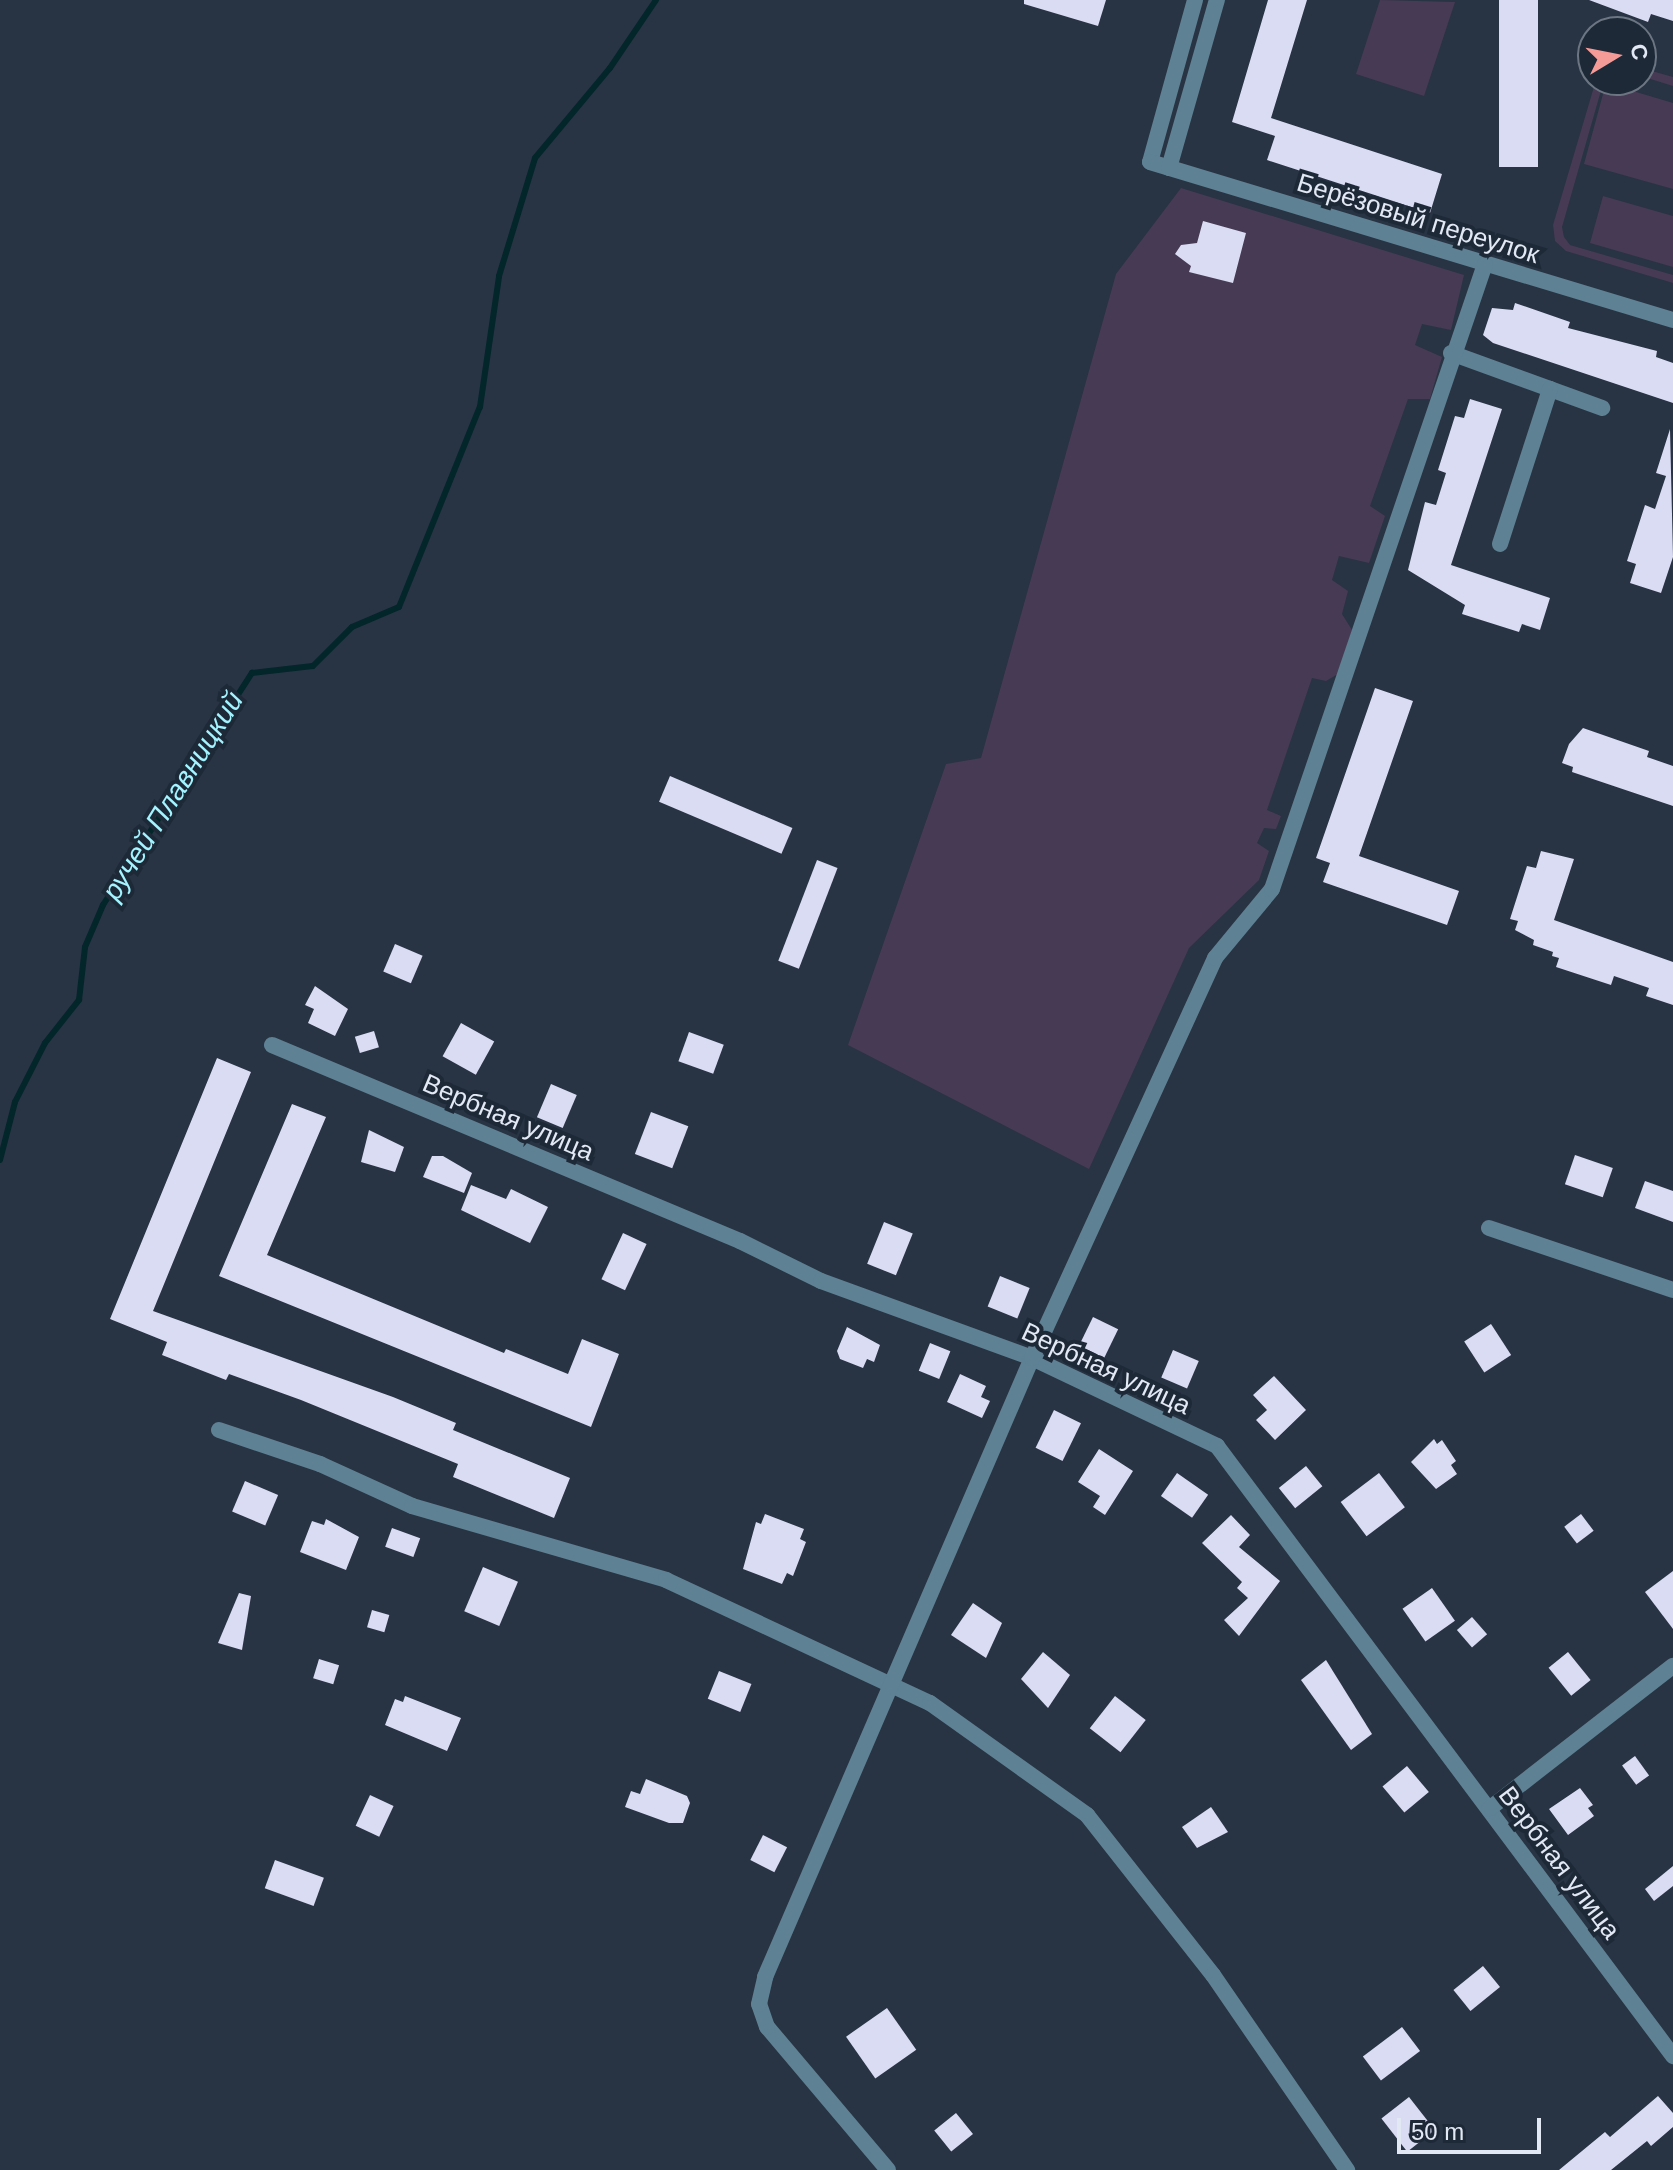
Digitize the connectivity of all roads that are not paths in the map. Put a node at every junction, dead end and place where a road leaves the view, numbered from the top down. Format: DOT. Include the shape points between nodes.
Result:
graph roads {
  1 [pos="1195,0"];
  2 [pos="1217,0"];
  3 [pos="1169,168"];
  4 [pos="1485,264"];
  5 [pos="1673,320"];
  6 [pos="1451,353"];
  7 [pos="1550,389"];
  8 [pos="1602,408"];
  9 [pos="1500,544"];
  10 [pos="272,1045"];
  11 [pos="1489,1228"];
  12 [pos="1673,1290"];
  13 [pos="1032,1358"];
  14 [pos="219,1430"];
  15 [pos="1673,1666"];
  16 [pos="889,1685"];
  17 [pos="1489,1809"];
  18 [pos="1673,2056"];
  19 [pos="888,2170"];
  20 [pos="1347,2170"];
  1 -- 3 [label="street, Берёзовый переулок" via="1150,162"];
  2 -- 3 [label="street"];
  3 -- 4 [label="street, Берёзовый переулок"];
  4 -- 5 [label="street, Берёзовый переулок"];
  4 -- 6 [label="street"];
  6 -- 7 [label="street"];
  6 -- 13 [label="street" via="1272,889 1215,958"];
  7 -- 8 [label="street"];
  7 -- 9 [label="street"];
  10 -- 13 [label="street, Вербная улица" via="740,1241 821,1281"];
  11 -- 12 [label="street"];
  13 -- 16 [label="street"];
  13 -- 17 [label="street, Вербная улица" via="1217,1446"];
  14 -- 16 [label="street" via="320,1464 412,1506 666,1580"];
  15 -- 17 [label="street"];
  16 -- 19 [label="street" via="765,1977 759,2004 767,2027"];
  16 -- 20 [label="street" via="930,1703 1087,1815 1213,1975"];
  17 -- 18 [label="street, Вербная улица"];
}
